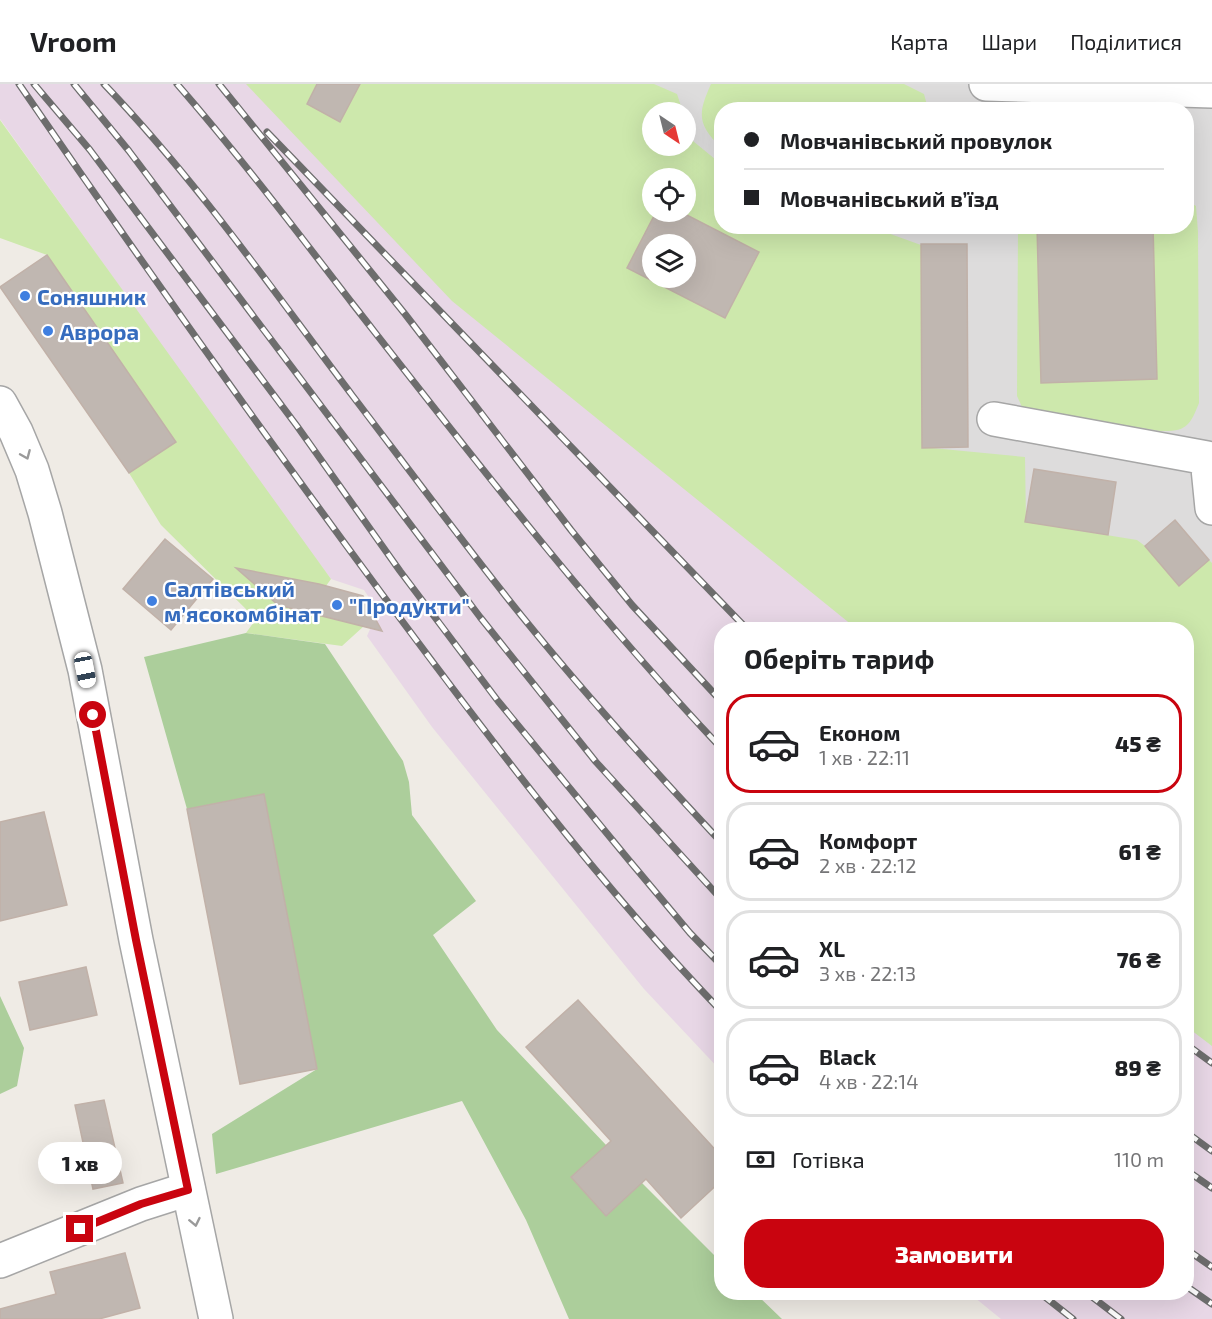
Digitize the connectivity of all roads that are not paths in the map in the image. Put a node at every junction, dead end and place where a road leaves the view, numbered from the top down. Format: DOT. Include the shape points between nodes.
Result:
graph roads {
  1 [pos="986,84"];
  2 [pos="1212,91"];
  3 [pos="0,403"];
  4 [pos="994,418"];
  5 [pos="1212,508"];
  6 [pos="188,1190"];
  7 [pos="0,1261"];
  8 [pos="216,1319"];
  1 -- 2 [label="street"];
  3 -- 6 [label="street, one-way" via="32,470 85,670"];
  4 -- 5 [label="street" via="1208,458"];
  6 -- 7 [label="street" via="141,1204"];
  6 -- 8 [label="street, one-way"];
}
